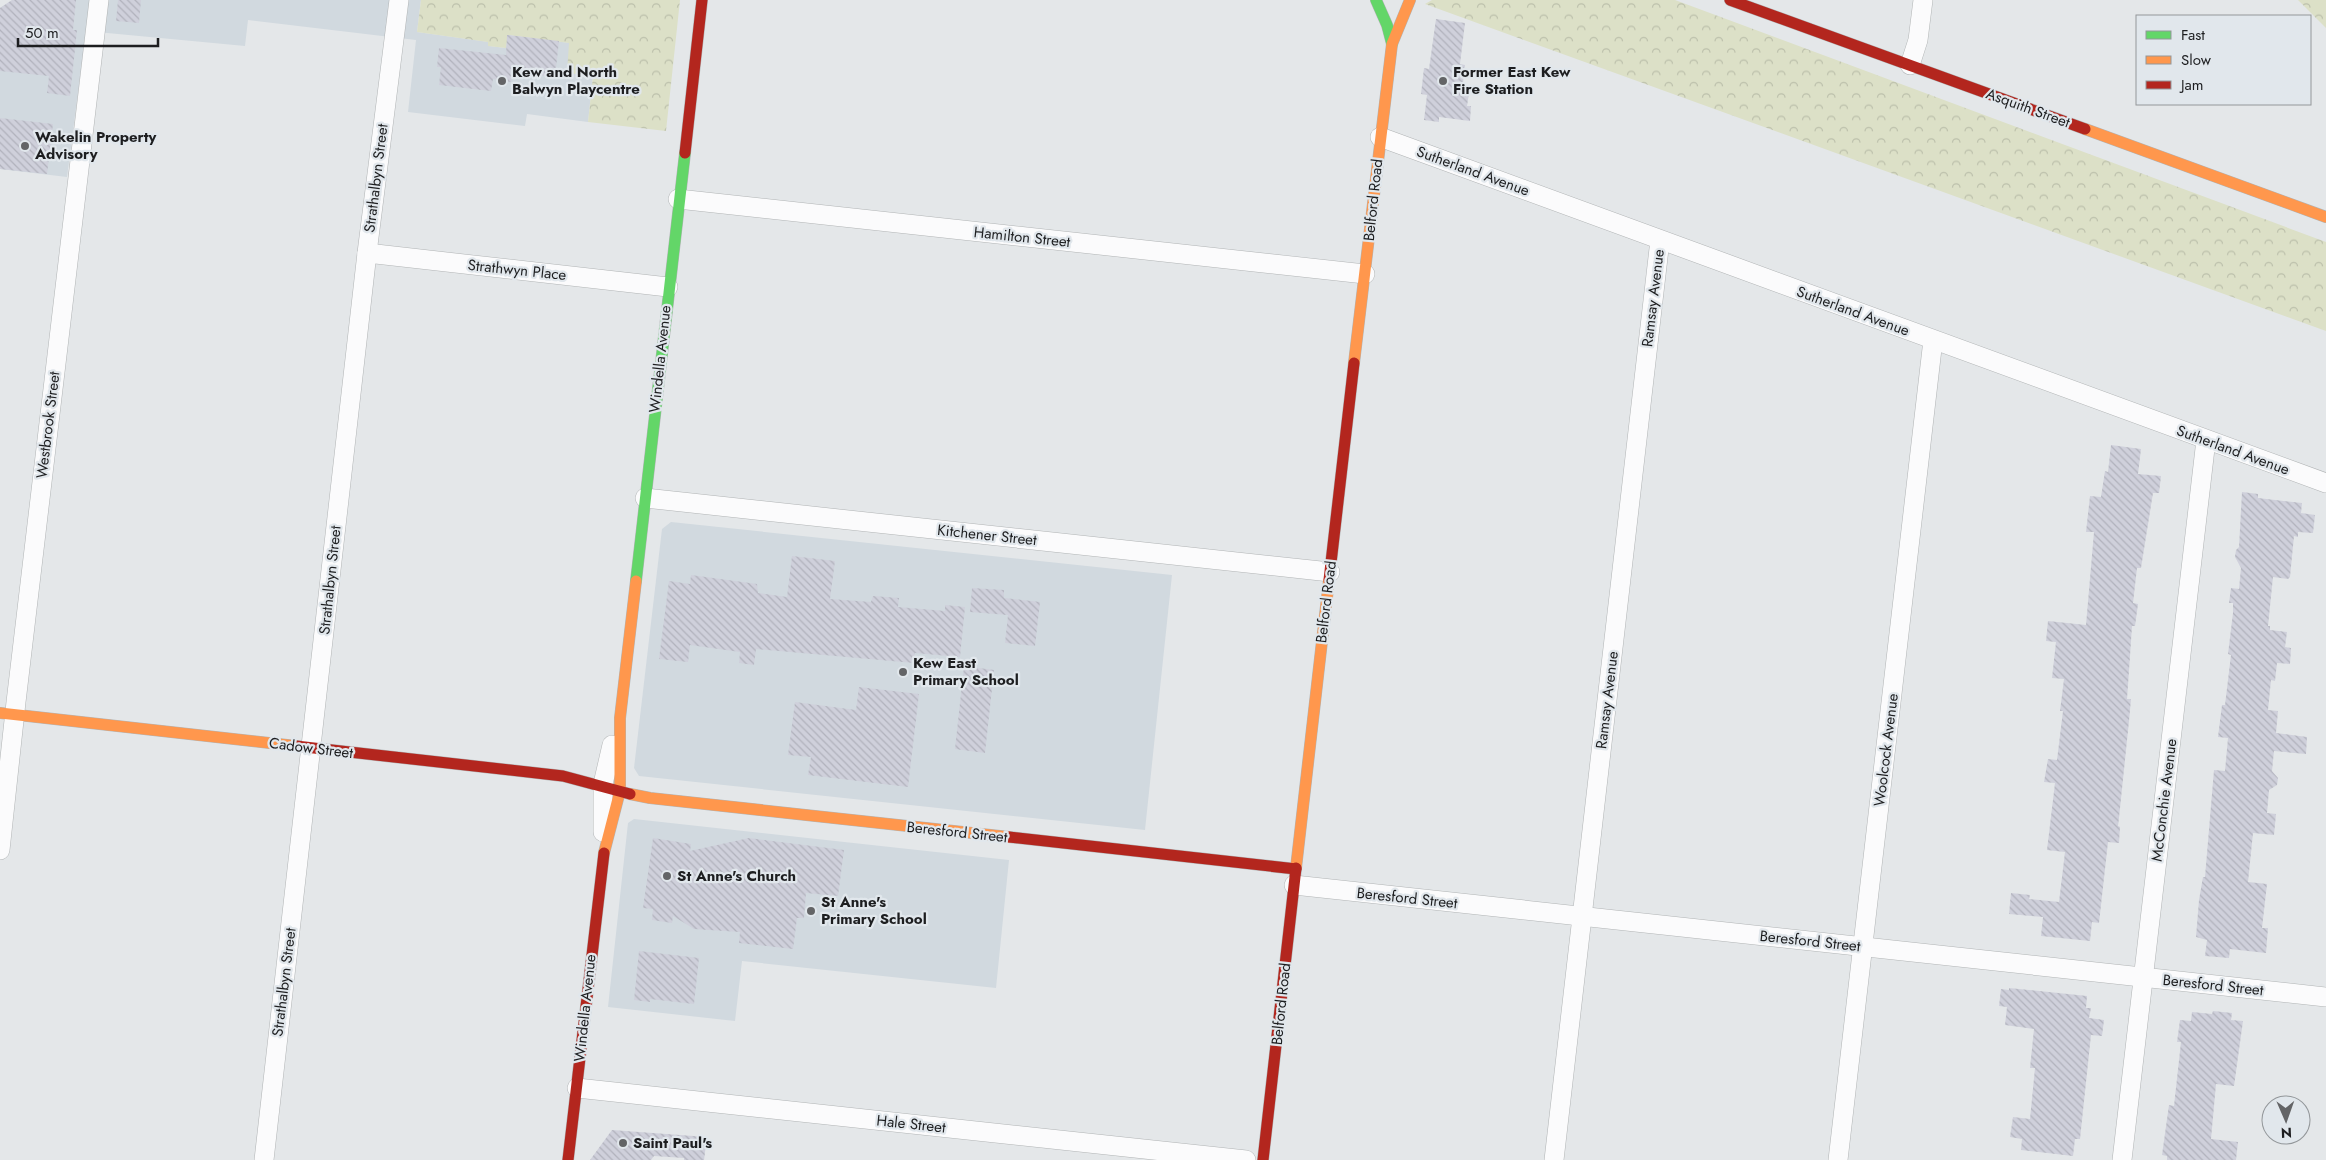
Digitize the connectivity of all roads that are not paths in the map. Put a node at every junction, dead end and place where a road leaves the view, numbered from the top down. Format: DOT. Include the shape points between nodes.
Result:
graph roads {
  1 [pos="99,0"];
  2 [pos="399,0"];
  3 [pos="702,0"];
  4 [pos="1376,0"];
  5 [pos="1410,0"];
  6 [pos="1730,0"];
  7 [pos="1923,0"];
  8 [pos="1392,44"];
  9 [pos="1910,65"];
  10 [pos="1380,137"];
  11 [pos="678,199"];
  12 [pos="2326,217"];
  13 [pos="1660,240"];
  14 [pos="367,253"];
  15 [pos="1365,274"];
  16 [pos="668,286"];
  17 [pos="1933,340"];
  18 [pos="2206,440"];
  19 [pos="2326,483"];
  20 [pos="644,498"];
  21 [pos="1330,572"];
  22 [pos="8,714"];
  23 [pos="620,718"];
  24 [pos="312,748"];
  25 [pos="611,788"];
  26 [pos="0,850"];
  27 [pos="604,855"];
  28 [pos="1295,877"];
  29 [pos="1582,917"];
  30 [pos="1863,947"];
  31 [pos="2144,977"];
  32 [pos="2326,997"];
  33 [pos="576,1088"];
  34 [pos="264,1160"];
  35 [pos="568,1160"];
  36 [pos="1246,1160"];
  37 [pos="1263,1160"];
  38 [pos="1554,1160"];
  39 [pos="1838,1160"];
  40 [pos="2122,1160"];
  1 -- 22 [label="street, Westbrook Street"];
  2 -- 14 [label="street, Strathalbyn Street"];
  3 -- 11 [label="street, Windella Avenue"];
  4 -- 8 [label="street, Belford Road"];
  5 -- 8 [label="street, Belford Road"];
  6 -- 9 [label="street, Asquith Street"];
  7 -- 9 [label="street" via="1918,40"];
  8 -- 10 [label="street, Belford Road"];
  9 -- 12 [label="street, Asquith Street"];
  10 -- 13 [label="street, Sutherland Avenue"];
  10 -- 15 [label="street, Belford Road"];
  11 -- 15 [label="street, Hamilton Street"];
  11 -- 16 [label="street, Windella Avenue"];
  13 -- 17 [label="street, Sutherland Avenue"];
  13 -- 29 [label="street, Ramsay Avenue"];
  14 -- 16 [label="street, Strathwyn Place"];
  14 -- 24 [label="street, Strathalbyn Street"];
  15 -- 21 [label="street, Belford Road"];
  16 -- 20 [label="street, Windella Avenue"];
  17 -- 18 [label="street, Sutherland Avenue"];
  17 -- 30 [label="street, Woolcock Avenue"];
  18 -- 19 [label="street, Sutherland Avenue"];
  18 -- 31 [label="street, McConchie Avenue"];
  20 -- 21 [label="street, Kitchener Street"];
  20 -- 23 [label="street, Windella Avenue"];
  21 -- 28 [label="street, Belford Road"];
  22 -- 24 [label="street, Cadow Street"];
  22 -- 26 [label="street, Westbrook Street"];
  23 -- 25 [label="street, Windella Avenue"];
  24 -- 25 [label="street, Cadow Street" via="563,776"];
  24 -- 34 [label="street, Strathalbyn Street"];
  25 -- 27 [label="street, Windella Avenue"];
  25 -- 28 [label="street, Beresford Street" via="650,798"];
  27 -- 33 [label="street, Windella Avenue"];
  28 -- 29 [label="street, Beresford Street"];
  28 -- 37 [label="street, Belford Road"];
  29 -- 30 [label="street, Beresford Street"];
  29 -- 38 [label="street, Ramsay Avenue"];
  30 -- 31 [label="street, Beresford Street"];
  30 -- 39 [label="street, Woolcock Avenue"];
  31 -- 32 [label="street, Beresford Street"];
  31 -- 40 [label="street, McConchie Avenue"];
  33 -- 35 [label="street, Windella Avenue"];
  33 -- 36 [label="street, Hale Street"];
}
